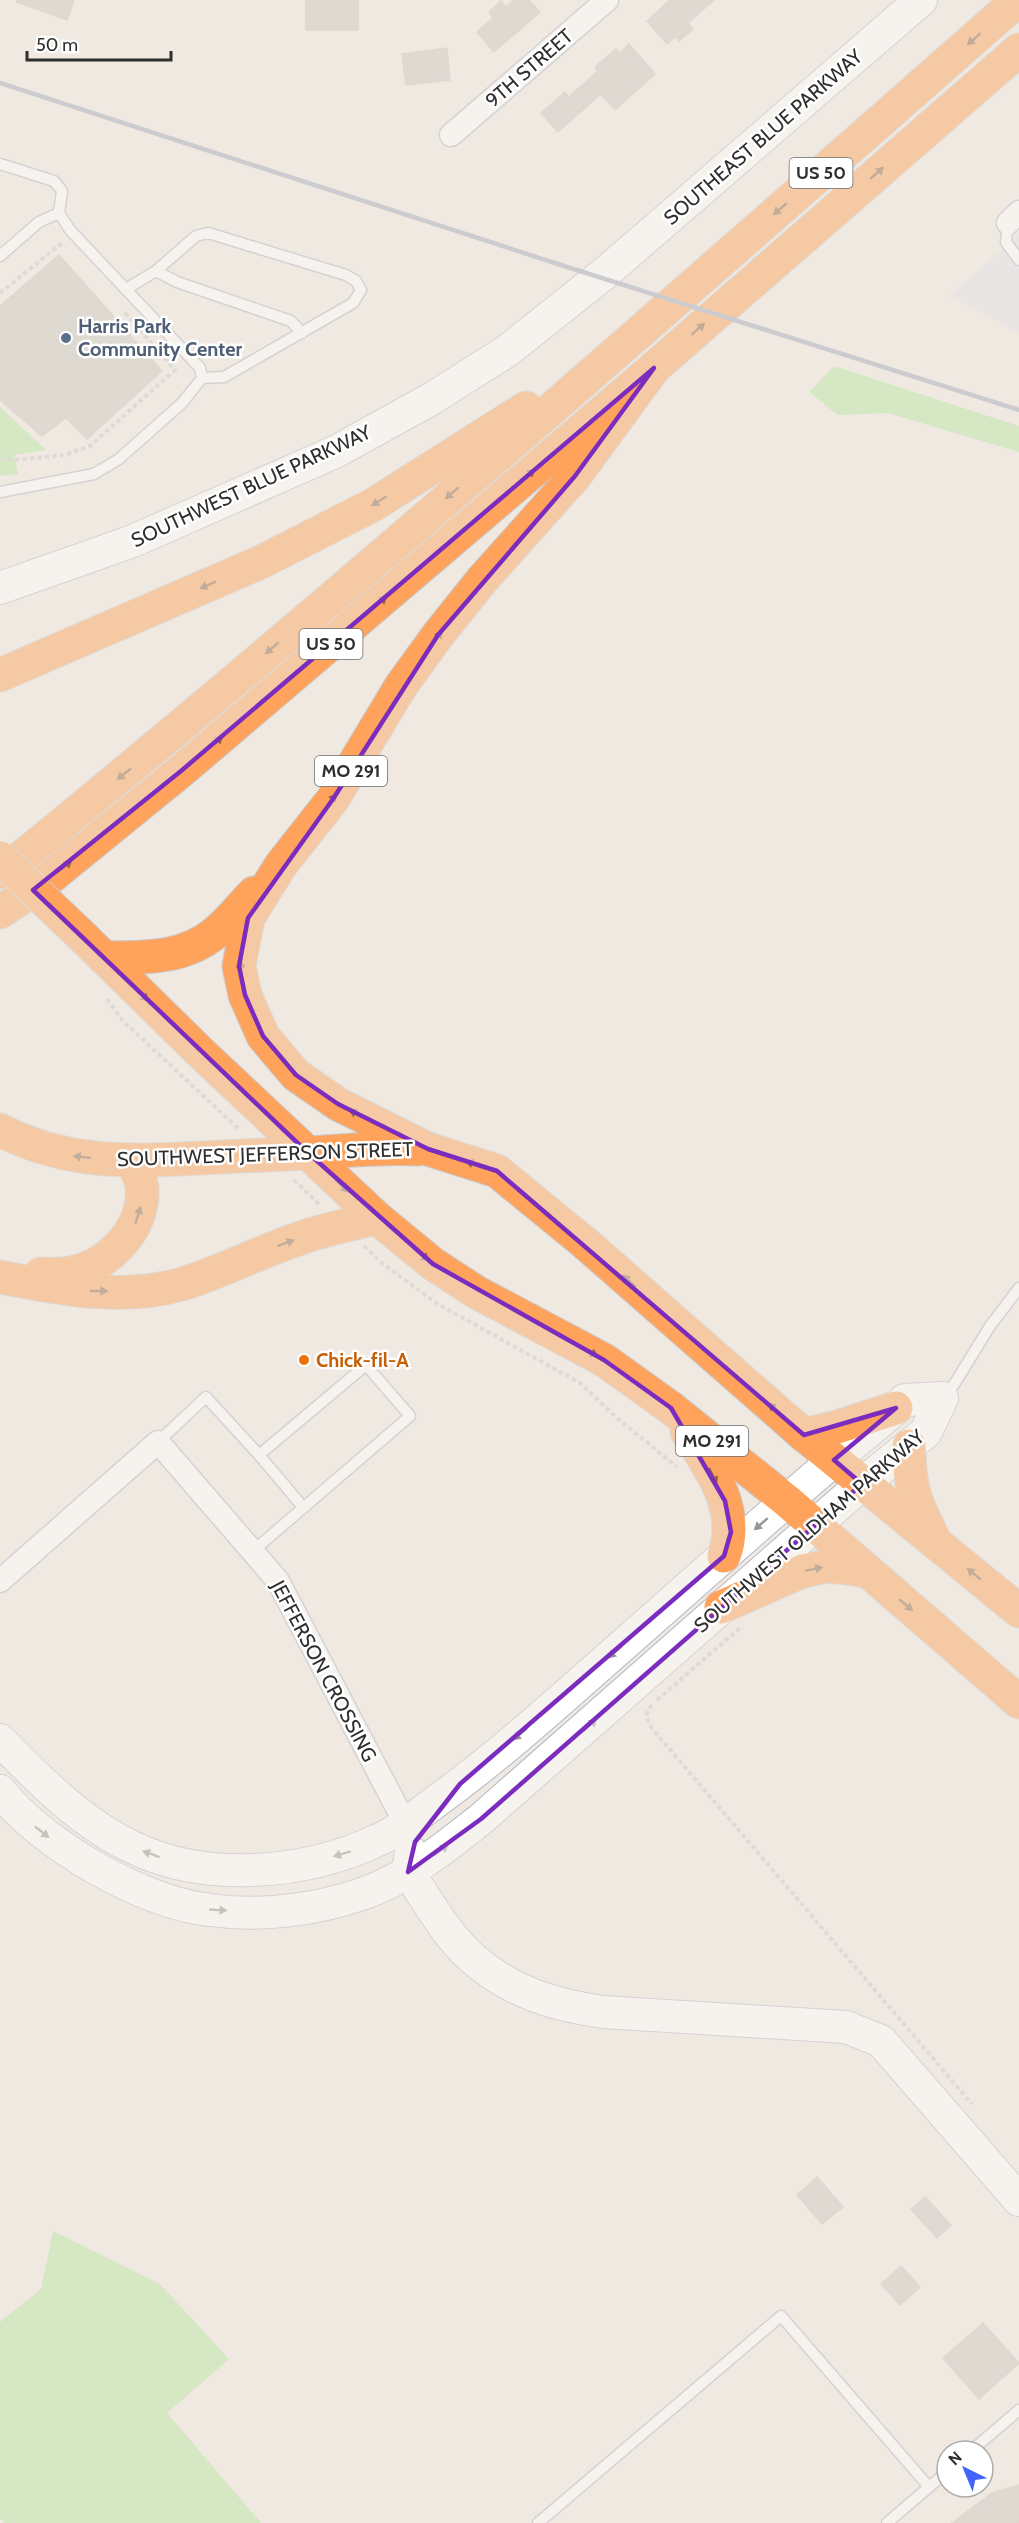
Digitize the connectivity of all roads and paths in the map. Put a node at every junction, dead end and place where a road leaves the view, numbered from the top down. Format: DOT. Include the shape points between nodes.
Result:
graph roads {
  1 [pos="607,0"];
  2 [pos="921,0"];
  3 [pos="1018,0"];
  4 [pos="1019,50"];
  5 [pos="451,135"];
  6 [pos="0,164"];
  7 [pos="60,213"];
  8 [pos="1014,217"];
  9 [pos="70,251"];
  10 [pos="0,256"];
  11 [pos="1019,260"];
  12 [pos="156,271"];
  13 [pos="605,273"];
  14 [pos="126,290"];
  15 [pos="0,293"];
  16 [pos="115,302"];
  17 [pos="302,333"];
  18 [pos="624,346"];
  19 [pos="654,368"];
  20 [pos="202,378"];
  21 [pos="0,459"];
  22 [pos="0,492"];
  23 [pos="0,588"];
  24 [pos="32,662"];
  25 [pos="0,675"];
  26 [pos="0,686"];
  27 [pos="0,858"];
  28 [pos="281,865"];
  29 [pos="0,872"];
  30 [pos="0,912"];
  31 [pos="95,949"];
  32 [pos="0,1130"];
  33 [pos="428,1149"];
  34 [pos="134,1162"];
  35 [pos="302,1167"];
  36 [pos="328,1212"];
  37 [pos="368,1230"];
  38 [pos="0,1276"];
  39 [pos="1019,1288"];
  40 [pos="942,1398"];
  41 [pos="671,1408"];
  42 [pos="896,1408"];
  43 [pos="804,1435"];
  44 [pos="158,1442"];
  45 [pos="909,1446"];
  46 [pos="260,1455"];
  47 [pos="834,1460"];
  48 [pos="681,1469"];
  49 [pos="862,1484"];
  50 [pos="787,1502"];
  51 [pos="303,1507"];
  52 [pos="815,1526"];
  53 [pos="937,1544"];
  54 [pos="253,1551"];
  55 [pos="724,1556"];
  56 [pos="867,1571"];
  57 [pos="0,1581"];
  58 [pos="1019,1611"];
  59 [pos="734,1615"];
  60 [pos="1019,1702"];
  61 [pos="0,1740"];
  62 [pos="460,1784"];
  63 [pos="0,1791"];
  64 [pos="405,1823"];
  65 [pos="408,1872"];
  66 [pos="301,1909"];
  67 [pos="972,2105"];
  68 [pos="1019,2200"];
  69 [pos="1019,2410"];
  70 [pos="985,2439"];
  71 [pos="935,2482"];
  72 [pos="929,2487"];
  73 [pos="538,2523"];
  74 [pos="887,2523"];
  1 -- 5 [label="street, 9TH STREET"];
  2 -- 13 [label="street, SOUTHEAST BLUE PARKWAY"];
  3 -- 18 [label="highway, US 50, one-way"];
  19 -- 4 [label="highway, US 50, one-way"];
  6 -- 7 [label="lane" via="54,181 62,191"];
  7 -- 10 [label="lane" via="39,222"];
  7 -- 14 [label="lane" via="70,230"];
  8 -- 11 [label="lane" via="1006,242"];
  9 -- 15 [label="path" via="63,242"];
  12 -- 14 [label="lane"];
  12 -- 17 [label="lane" via="177,282 291,321"];
  12 -- 17 [label="lane" via="196,236 208,233 356,281 360,290 353,303"];
  13 -- 23 [label="street, SOUTHWEST BLUE PARKWAY" via="507,351 337,451 133,542"];
  14 -- 20 [label="lane" via="200,368"];
  16 -- 21 [label="path" via="175,370 90,446 65,455"];
  17 -- 20 [label="lane" via="224,377"];
  18 -- 24 [label="highway, one-way" via="373,505 261,562"];
  18 -- 29 [label="highway, US 50, one-way" via="157,747"];
  28 -- 19 [label="highway, MO 291, one-way" via="333,799 401,686 438,635 575,476"];
  30 -- 19 [label="highway, US 50, one-way" via="41,885 181,771"];
  20 -- 22 [label="lane" via="182,403 119,459 94,474"];
  24 -- 25 [label="highway"];
  24 -- 26 [label="highway"];
  27 -- 31 [label="highway, MO 291, bridge"];
  28 -- 31 [label="highway, MO 291" via="214,934 188,949 168,956"];
  33 -- 28 [label="highway, MO 291, one-way" via="338,1104 296,1075 263,1036 245,995 239,966 248,918"];
  31 -- 35 [label="highway, MO 291, one-way"];
  34 -- 32 [label="highway, SOUTHWEST JEFFERSON STREET, one-way" via="74,1157 21,1141"];
  33 -- 35 [label="highway, SOUTHWEST JEFFERSON STREET" via="380,1147"];
  43 -- 33 [label="highway, MO 291, one-way" via="497,1171"];
  34 -- 35 [label="highway, SOUTHWEST JEFFERSON STREET"];
  38 -- 34 [label="highway, one-way" via="70,1273 103,1259 120,1245 136,1223 141,1204 142,1186"];
  35 -- 36 [label="path"];
  35 -- 37 [label="highway, MO 291, one-way"];
  38 -- 37 [label="highway, one-way" via="94,1292 141,1290 181,1284 301,1238"];
  37 -- 41 [label="highway, MO 291, one-way" via="604,1360"];
  37 -- 48 [label="path" via="383,1264 438,1304 580,1383"];
  39 -- 40 [label="lane"];
  40 -- 42 [label="street, SOUTHWEST OLDHAM PARKWAY" via="905,1400"];
  40 -- 45 [label="street, SOUTHWEST OLDHAM PARKWAY" via="926,1432"];
  41 -- 50 [label="highway, MO 291"];
  41 -- 55 [label="highway, one-way" via="706,1462 725,1501 731,1532"];
  42 -- 43 [label="highway"];
  42 -- 47 [label="street, SOUTHWEST OLDHAM PARKWAY"];
  43 -- 47 [label="highway, MO 291"];
  44 -- 46 [label="lane" via="206,1397"];
  44 -- 54 [label="street, JEFFERSON CROSSING"];
  44 -- 57 [label="street"];
  45 -- 49 [label="street, SOUTHWEST OLDHAM PARKWAY"];
  45 -- 53 [label="highway" via="909,1475 916,1503"];
  46 -- 51 [label="lane"];
  46 -- 51 [label="lane" via="366,1365 410,1416"];
  47 -- 49 [label="highway, MO 291"];
  47 -- 50 [label="street, SOUTHWEST OLDHAM PARKWAY"];
  49 -- 52 [label="street, SOUTHWEST OLDHAM PARKWAY"];
  49 -- 53 [label="highway, MO 291"];
  50 -- 52 [label="highway, MO 291"];
  50 -- 55 [label="street, SOUTHWEST OLDHAM PARKWAY, one-way"];
  51 -- 54 [label="lane"];
  52 -- 56 [label="highway, MO 291"];
  52 -- 59 [label="street, SOUTHWEST OLDHAM PARKWAY"];
  58 -- 53 [label="highway, MO 291, one-way"];
  54 -- 64 [label="street, JEFFERSON CROSSING" via="278,1581"];
  55 -- 62 [label="street, SOUTHWEST OLDHAM PARKWAY, one-way"];
  59 -- 56 [label="highway, one-way" via="771,1583 803,1571 828,1566"];
  56 -- 60 [label="highway, MO 291, one-way"];
  65 -- 59 [label="street, SOUTHWEST OLDHAM PARKWAY, one-way" via="481,1820"];
  59 -- 67 [label="path" via="650,1706 646,1718"];
  64 -- 61 [label="street, SOUTHWEST OLDHAM PARKWAY, one-way" via="381,1839 346,1854 316,1861 260,1869 204,1868 134,1849 107,1834 74,1810"];
  62 -- 64 [label="street, SOUTHWEST OLDHAM PARKWAY"];
  62 -- 65 [label="street" via="415,1842"];
  63 -- 66 [label="street, SOUTHWEST OLDHAM PARKWAY, one-way" via="39,1831 81,1859 166,1899 209,1910"];
  64 -- 66 [label="street" via="402,1838 383,1860"];
  65 -- 66 [label="street, SOUTHWEST OLDHAM PARKWAY" via="364,1893"];
  65 -- 68 [label="street" via="446,1929 472,1958 528,1994 563,2006 603,2012 846,2027 881,2041"];
  69 -- 70 [label="lane"];
  71 -- 72 [label="lane"];
  72 -- 73 [label="lane" via="781,2316"];
  72 -- 74 [label="lane"];
}
